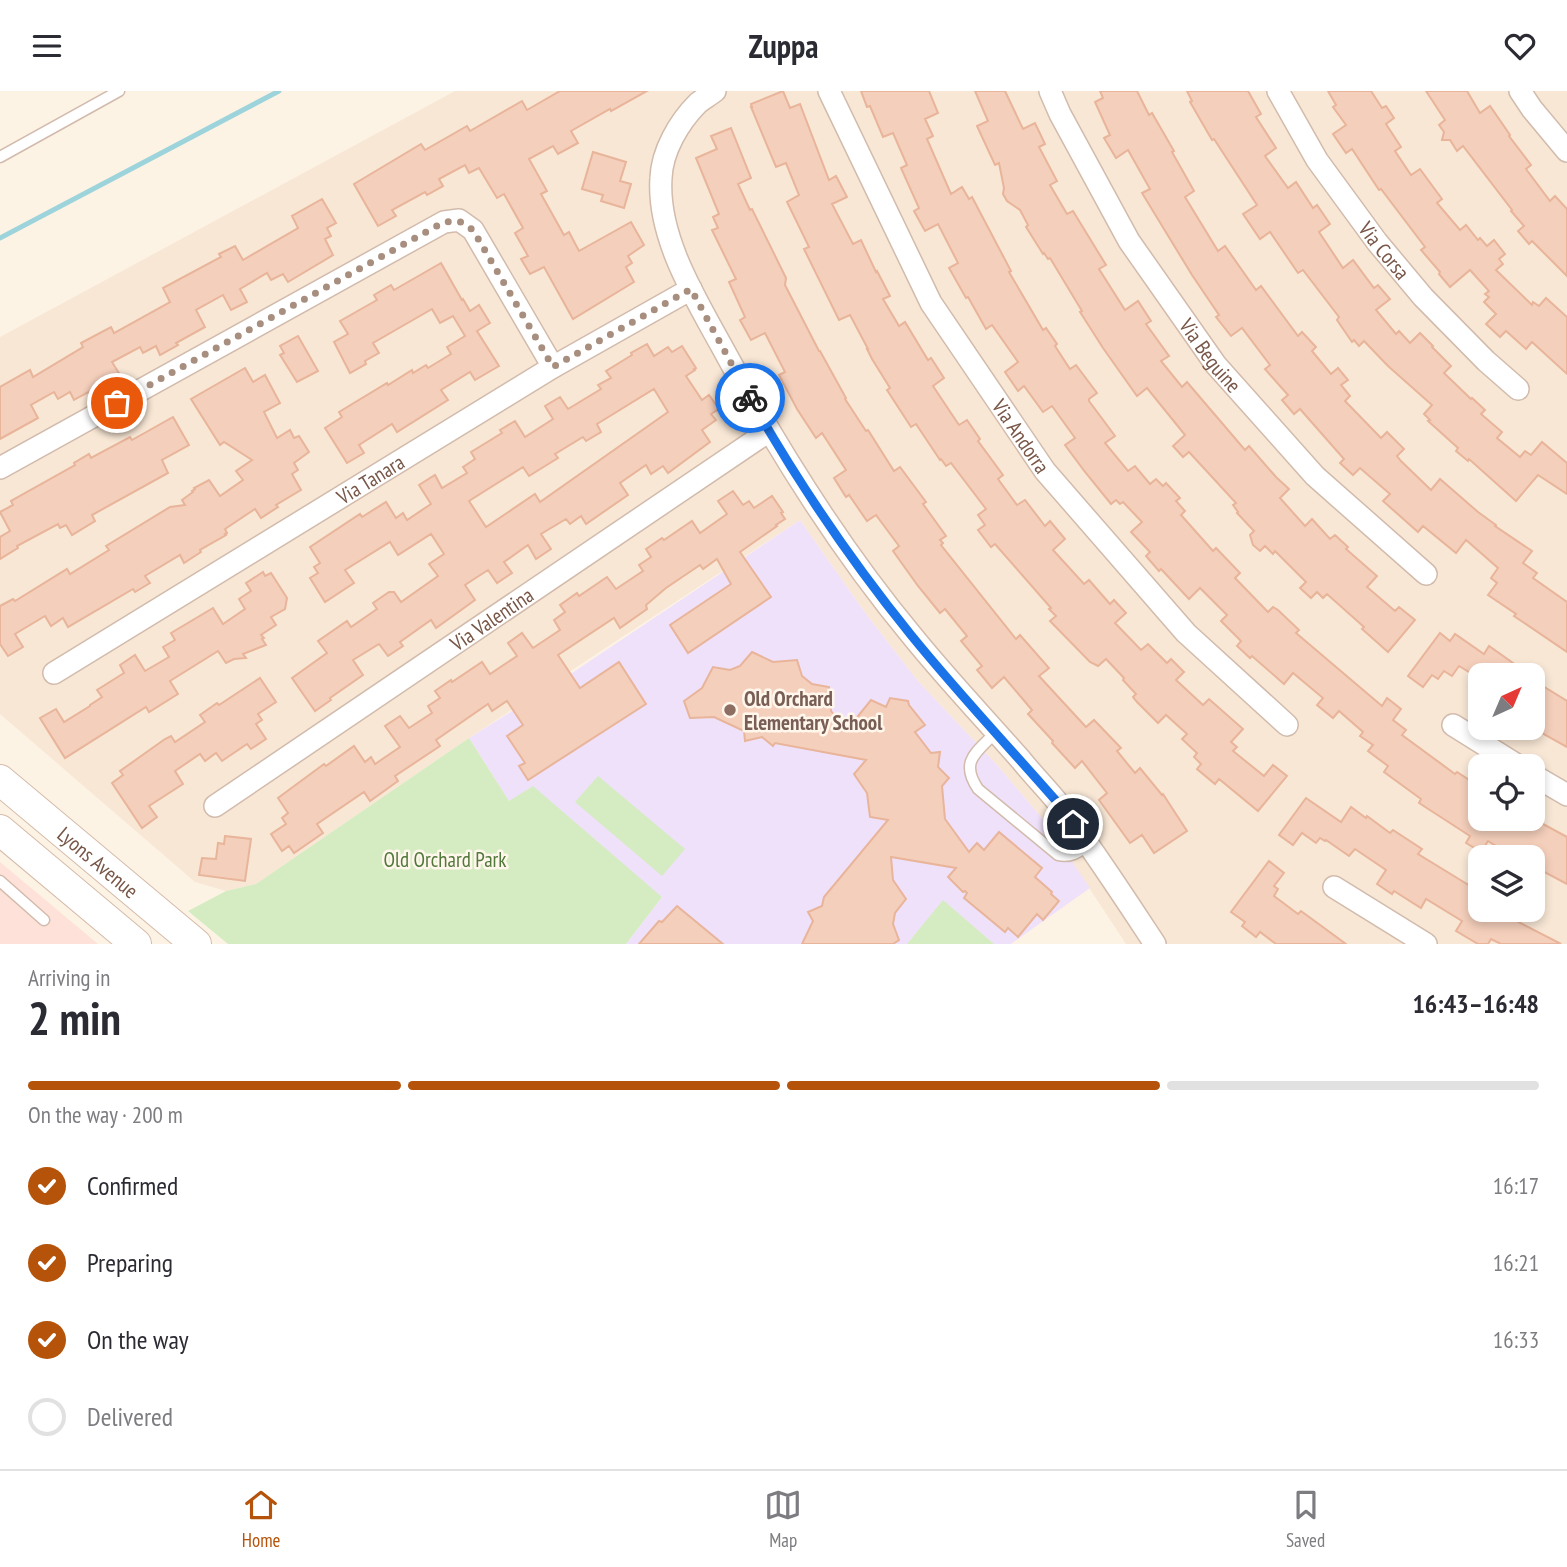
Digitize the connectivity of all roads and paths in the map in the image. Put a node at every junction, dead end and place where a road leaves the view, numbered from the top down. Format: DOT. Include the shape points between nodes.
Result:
graph roads {
  1 [pos="119,91"];
  2 [pos="715,91"];
  3 [pos="829,91"];
  4 [pos="1050,91"];
  5 [pos="1278,91"];
  6 [pos="1520,91"];
  7 [pos="1567,151"];
  8 [pos="0,157"];
  9 [pos="691,289"];
  10 [pos="553,367"];
  11 [pos="1518,389"];
  12 [pos="769,431"];
  13 [pos="0,468"];
  14 [pos="1426,574"];
  15 [pos="54,673"];
  16 [pos="1287,725"];
  17 [pos="1453,725"];
  18 [pos="996,732"];
  19 [pos="1499,754"];
  20 [pos="0,780"];
  21 [pos="1545,782"];
  22 [pos="1567,796"];
  23 [pos="215,806"];
  24 [pos="0,830"];
  25 [pos="1088,845"];
  26 [pos="0,881"];
  27 [pos="1334,887"];
  28 [pos="44,920"];
  29 [pos="136,944"];
  30 [pos="196,944"];
  31 [pos="1155,944"];
  32 [pos="1426,944"];
  1 -- 8 [label="lane"];
  2 -- 9 [label="street" via="677,129 661,176 668,235"];
  3 -- 16 [label="street, Via Andorra" via="930,303 1045,471 1186,633"];
  4 -- 14 [label="street, Via Beguine" via="1129,241 1216,365 1315,477"];
  5 -- 11 [label="street, Via Corsa" via="1317,160 1377,242 1423,296"];
  6 -- 7 [label="street"];
  9 -- 10 [label="street, Via Tanara"];
  9 -- 12 [label="street"];
  10 -- 13 [label="street" via="473,230 459,221 444,222"];
  10 -- 15 [label="street, Via Tanara"];
  12 -- 18 [label="street" via="886,603"];
  12 -- 23 [label="street, Via Valentina"];
  17 -- 19 [label="street"];
  18 -- 25 [label="street"];
  18 -- 25 [label="lane" via="974,755 969,768 978,789 1058,855 1072,856"];
  20 -- 30 [label="main road, Lyons Avenue"];
  21 -- 22 [label="street"];
  24 -- 29 [label="main road, Lyons Avenue"];
  25 -- 31 [label="street"];
  26 -- 28 [label="lane"];
  27 -- 32 [label="street"];
}
